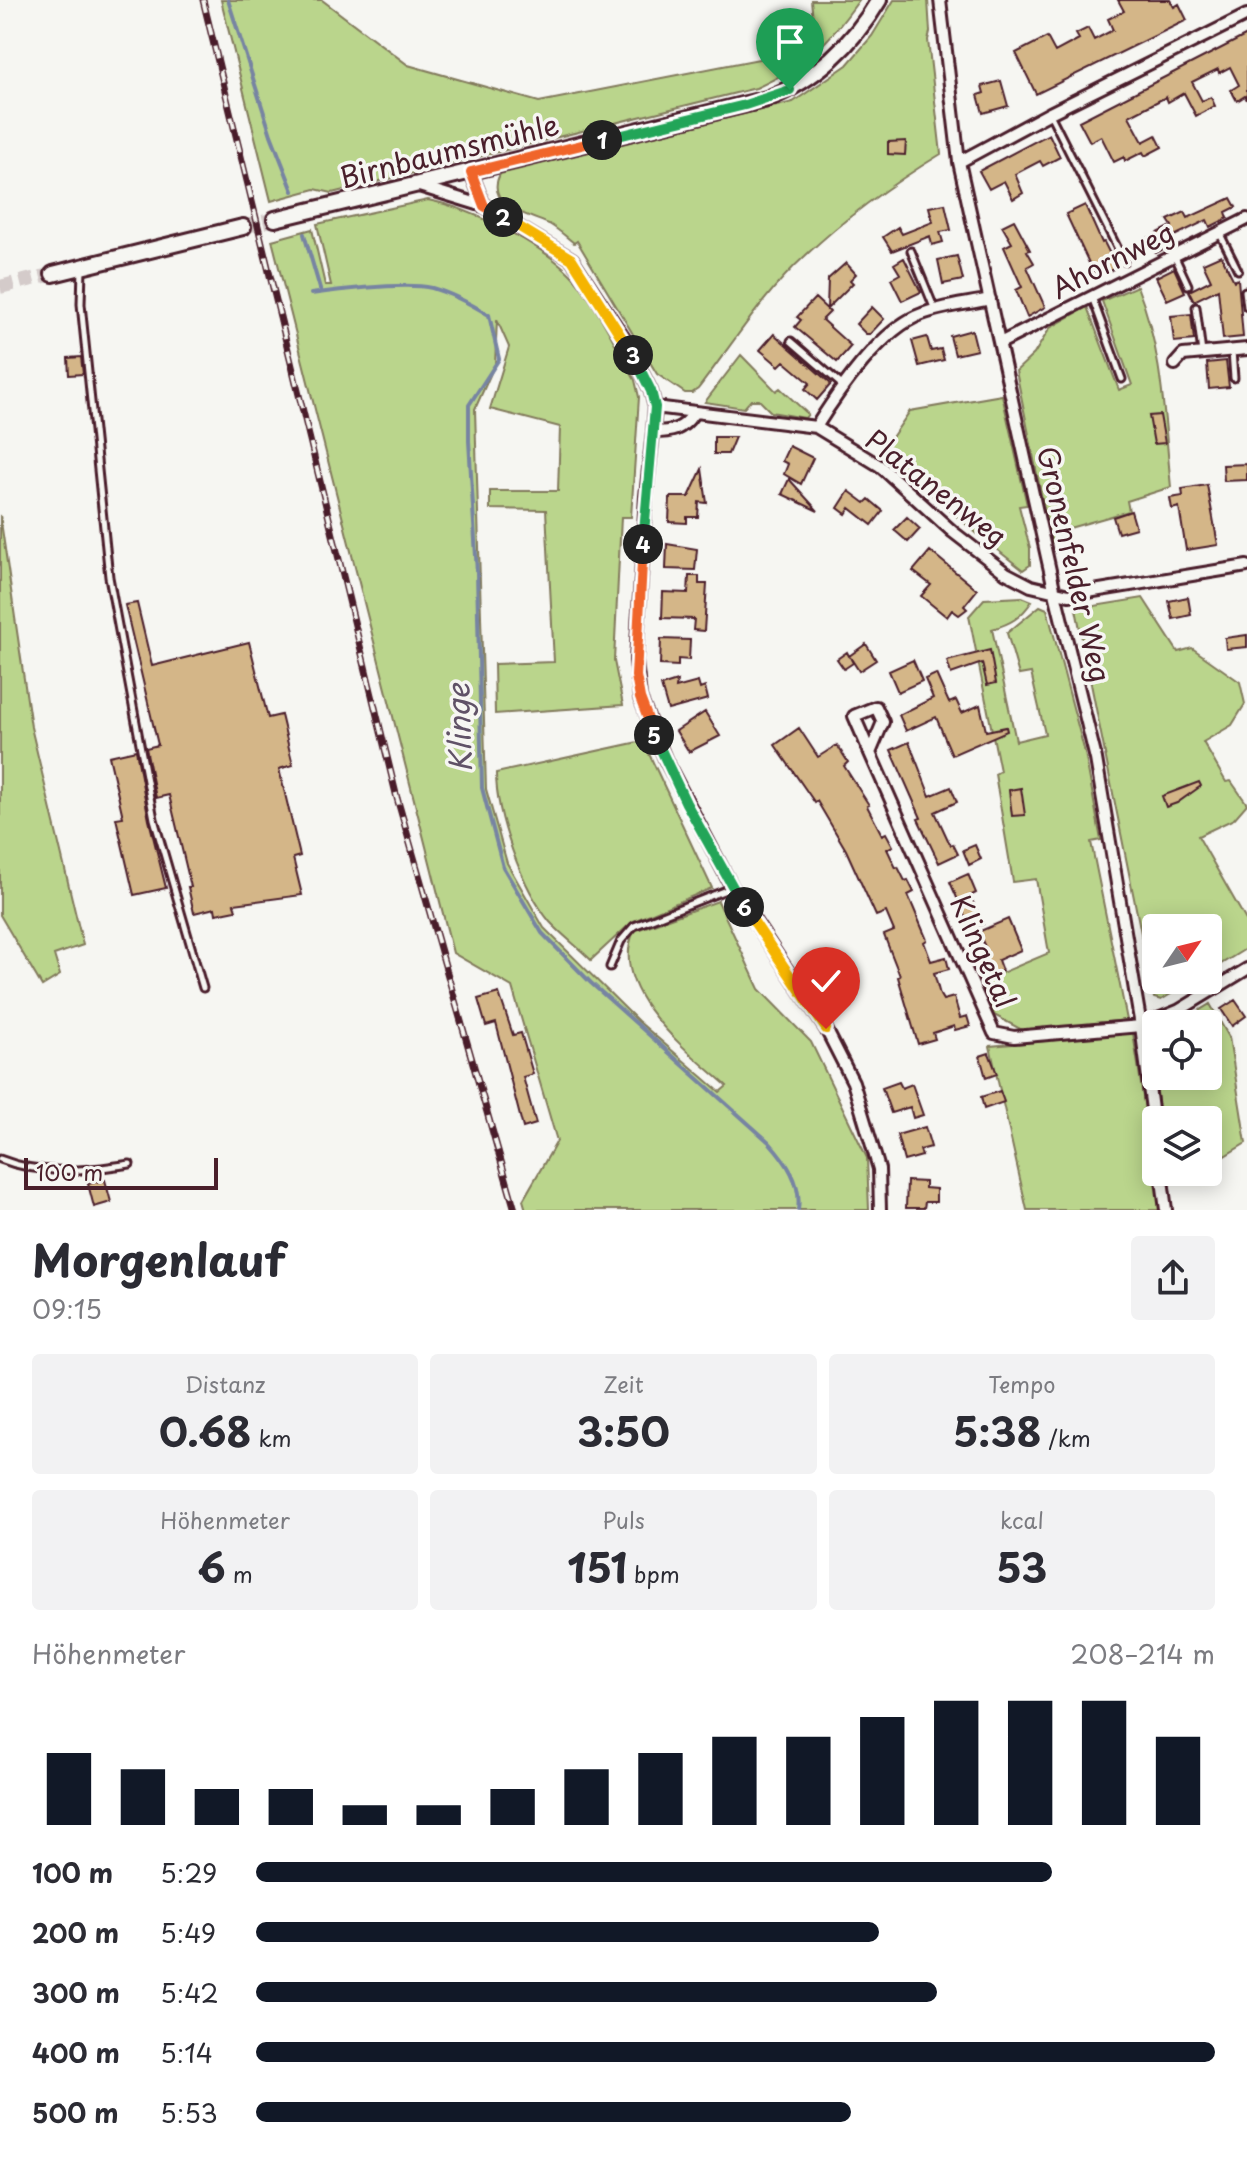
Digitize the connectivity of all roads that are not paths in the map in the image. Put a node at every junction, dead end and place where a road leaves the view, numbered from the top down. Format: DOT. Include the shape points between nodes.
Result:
graph roads {
  1 [pos="879,0"];
  2 [pos="940,0"];
  3 [pos="1247,15"];
  4 [pos="1050,113"];
  5 [pos="959,162"];
  6 [pos="471,172"];
  7 [pos="417,185"];
  8 [pos="484,206"];
  9 [pos="275,219"];
  10 [pos="1247,219"];
  11 [pos="243,227"];
  12 [pos="1219,232"];
  13 [pos="911,251"];
  14 [pos="1174,254"];
  15 [pos="1124,261"];
  16 [pos="82,267"];
  17 [pos="1238,270"];
  18 [pos="53,274"];
  19 [pos="1188,285"];
  20 [pos="1245,291"];
  21 [pos="1091,295"];
  22 [pos="990,299"];
  23 [pos="1196,307"];
  24 [pos="1247,307"];
  25 [pos="935,311"];
  26 [pos="791,341"];
  27 [pos="1000,343"];
  28 [pos="1247,349"];
  29 [pos="1232,351"];
  30 [pos="1202,353"];
  31 [pos="1175,364"];
  32 [pos="1234,378"];
  33 [pos="1122,379"];
  34 [pos="844,387"];
  35 [pos="655,407"];
  36 [pos="693,414"];
  37 [pos="816,427"];
  38 [pos="653,432"];
  39 [pos="1247,566"];
  40 [pos="1055,593"];
  41 [pos="870,753"];
  42 [pos="732,887"];
  43 [pos="610,967"];
  44 [pos="1247,969"];
  45 [pos="203,988"];
  46 [pos="1141,1026"];
  47 [pos="1152,1106"];
  48 [pos="0,1159"];
  49 [pos="130,1164"];
  50 [pos="1163,1186"];
  51 [pos="880,1210"];
  52 [pos="1166,1210"];
  1 -- 6 [label="main road, Birnbaumsmühle" via="843,49 790,90"];
  2 -- 5 [label="street, Gronenfelder Weg"];
  3 -- 4 [label="street"];
  4 -- 5 [label="street"];
  4 -- 15 [label="lane"];
  5 -- 22 [label="street, Gronenfelder Weg"];
  6 -- 7 [label="main road, Birnbaumsmühle"];
  6 -- 8 [label="street"];
  7 -- 8 [label="street"];
  7 -- 9 [label="main road, Birnbaumsmühle"];
  8 -- 35 [label="street" via="572,259 627,343"];
  10 -- 12 [label="street, Ahornweg"];
  11 -- 16 [label="main road"];
  12 -- 14 [label="street, Ahornweg"];
  12 -- 17 [label="lane"];
  13 -- 25 [label="lane"];
  14 -- 19 [label="lane"];
  14 -- 21 [label="street, Ahornweg"];
  16 -- 18 [label="main road"];
  16 -- 45 [label="lane" via="81,304 109,577 154,819"];
  20 -- 24 [label="lane"];
  21 -- 27 [label="street, Ahornweg"];
  21 -- 33 [label="lane"];
  22 -- 25 [label="street"];
  22 -- 27 [label="street, Gronenfelder Weg"];
  23 -- 30 [label="lane"];
  25 -- 34 [label="street" via="892,333"];
  26 -- 34 [label="lane"];
  27 -- 40 [label="street, Gronenfelder Weg"];
  28 -- 29 [label="street"];
  29 -- 30 [label="street"];
  29 -- 32 [label="lane"];
  30 -- 31 [label="street" via="1183,355"];
  34 -- 37 [label="street"];
  35 -- 36 [label="street, Platanenweg"];
  35 -- 38 [label="street"];
  36 -- 37 [label="street, Platanenweg"];
  36 -- 38 [label="street" via="684,427"];
  37 -- 40 [label="street, Platanenweg" via="880,466 1006,573"];
  38 -- 42 [label="street" via="636,676 652,731"];
  39 -- 40 [label="street"];
  40 -- 46 [label="street, Gronenfelder Weg" via="1096,759"];
  41 -- 46 [label="street, Klingetal" via="994,1033 1014,1037"];
  42 -- 43 [label="lane" via="634,926"];
  42 -- 51 [label="street" via="826,1029 853,1082 879,1169"];
  44 -- 46 [label="street" via="1178,1011"];
  46 -- 47 [label="street, Gronenfelder Weg"];
  48 -- 49 [label="lane" via="30,1169 70,1172"];
  50 -- 52 [label="street"];
}
